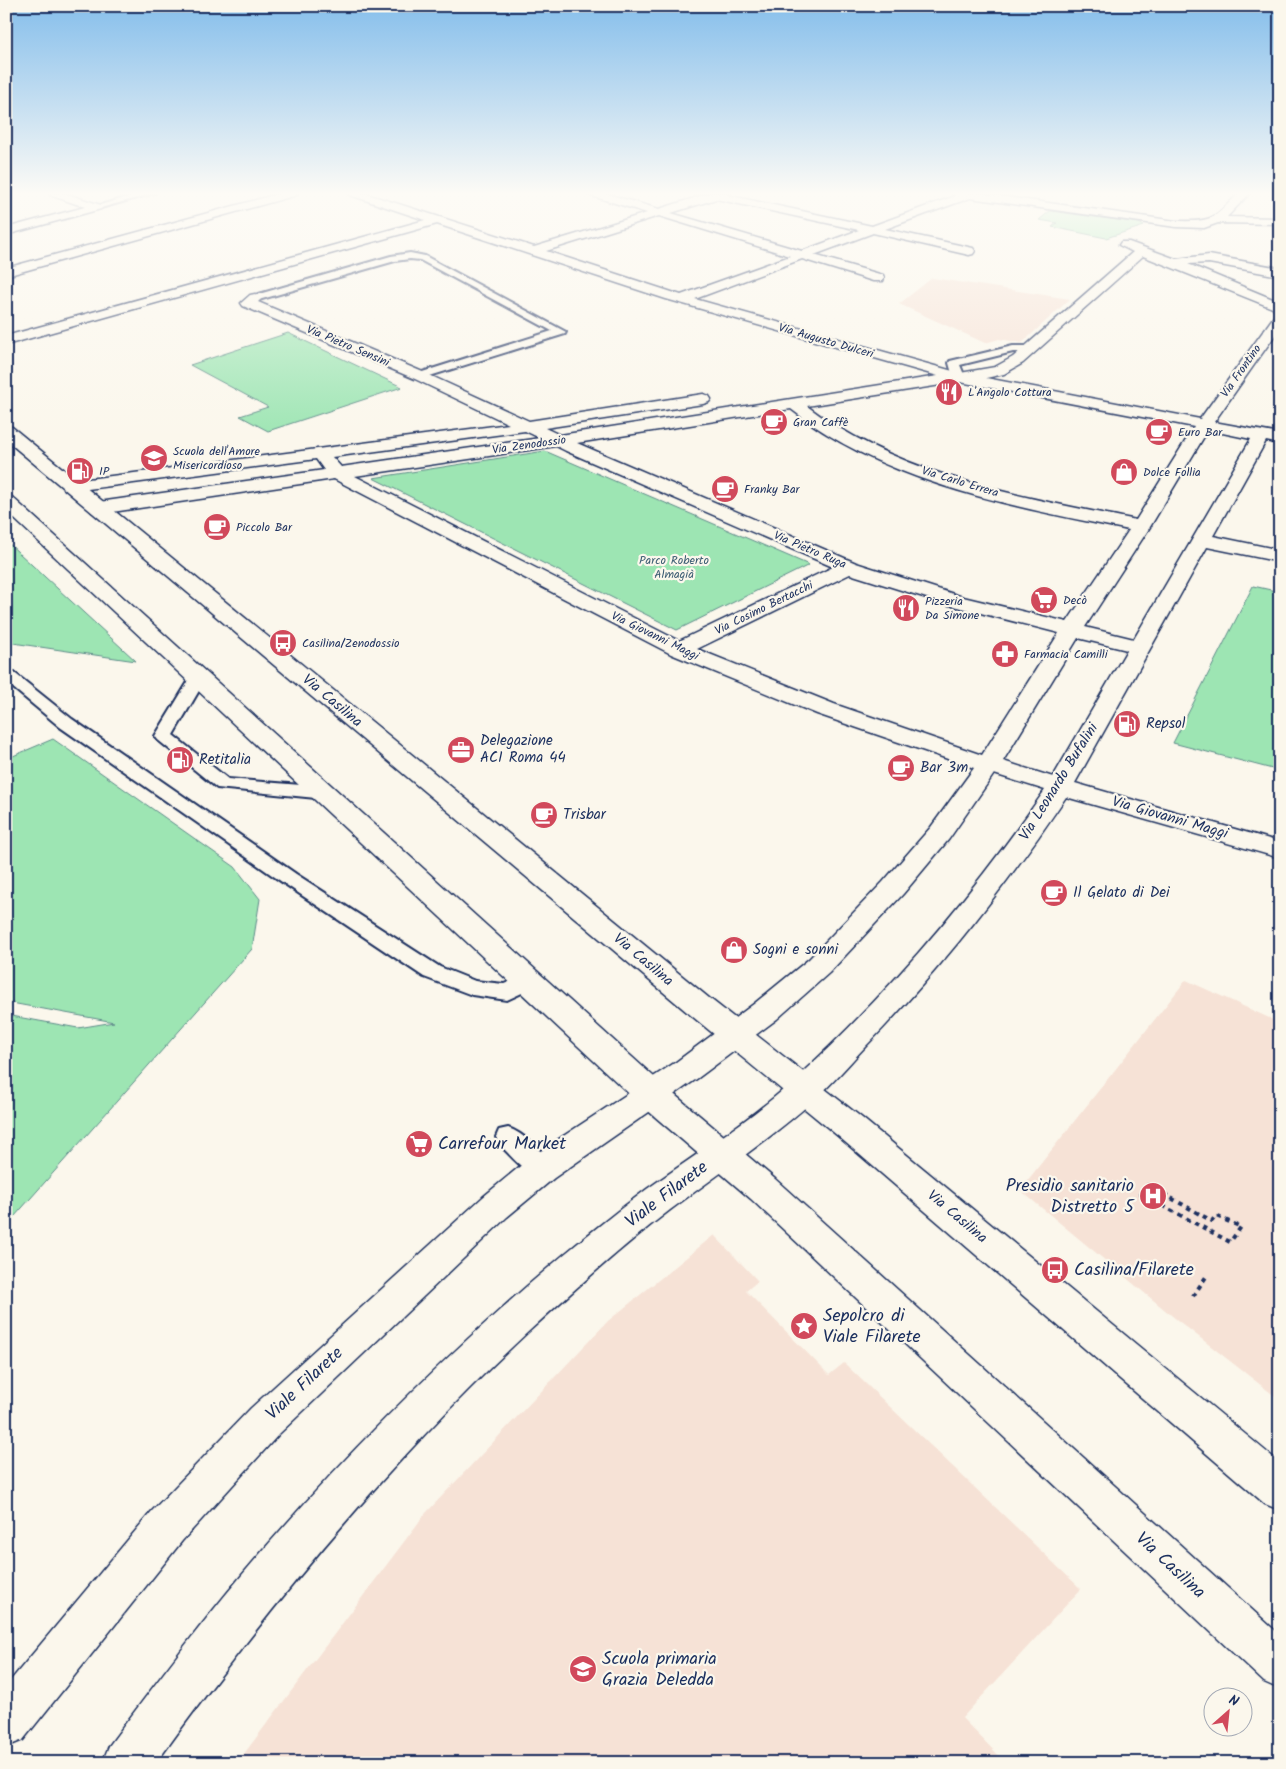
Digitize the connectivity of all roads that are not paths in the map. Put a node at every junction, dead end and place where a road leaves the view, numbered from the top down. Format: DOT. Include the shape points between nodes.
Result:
graph roads {
  1 [pos="240,276"];
  2 [pos="333,276"];
  3 [pos="455,276"];
  4 [pos="610,276"];
  5 [pos="745,276"];
  6 [pos="870,276"];
  7 [pos="1114,276"];
  8 [pos="1205,276"];
  9 [pos="878,278"];
  10 [pos="255,298"];
  11 [pos="682,299"];
  12 [pos="1280,307"];
  13 [pos="1280,318"];
  14 [pos="6,341"];
  15 [pos="917,366"];
  16 [pos="884,371"];
  17 [pos="420,376"];
  18 [pos="959,377"];
  19 [pos="719,396"];
  20 [pos="793,404"];
  21 [pos="1204,425"];
  22 [pos="528,426"];
  23 [pos="6,431"];
  24 [pos="1270,437"];
  25 [pos="559,441"];
  26 [pos="320,454"];
  27 [pos="336,473"];
  28 [pos="73,486"];
  29 [pos="6,501"];
  30 [pos="99,508"];
  31 [pos="1141,526"];
  32 [pos="1202,540"];
  33 [pos="1280,556"];
  34 [pos="849,567"];
  35 [pos="1072,630"];
  36 [pos="1140,647"];
  37 [pos="678,649"];
  38 [pos="6,674"];
  39 [pos="199,677"];
  40 [pos="988,765"];
  41 [pos="1060,787"];
  42 [pos="326,794"];
  43 [pos="1280,850"];
  44 [pos="528,981"];
  45 [pos="735,1035"];
  46 [pos="804,1090"];
  47 [pos="651,1094"];
  48 [pos="508,1137"];
  49 [pos="722,1154"];
  50 [pos="542,1168"];
  51 [pos="1280,1490"];
  52 [pos="1280,1666"];
  53 [pos="6,1723"];
  54 [pos="126,1763"];
  1 -- 14 [label="street"];
  2 -- 10 [label="lane, Via Pietro Sensini"];
  3 -- 17 [label="lane, Via Pietro Sensini" via="561,332"];
  4 -- 11 [label="street, Via Augusto Dulceri"];
  5 -- 11 [label="street"];
  6 -- 9 [label="street"];
  7 -- 18 [label="street, Via Zenodossio" via="1018,360 1002,370"];
  8 -- 12 [label="street"];
  10 -- 17 [label="street, Via Pietro Sensini" via="248,303"];
  11 -- 15 [label="street, Via Augusto Dulceri"];
  13 -- 21 [label="street, Via Frontino"];
  15 -- 16 [label="street"];
  15 -- 18 [label="street, Via Augusto Dulceri"];
  17 -- 22 [label="street, Via Pietro Sensini"];
  18 -- 20 [label="street, Via Zenodossio"];
  18 -- 21 [label="street, Via Augusto Dulceri"];
  19 -- 22 [label="street, Via Zenodossio"];
  20 -- 25 [label="street, Via Zenodossio"];
  20 -- 31 [label="street, Via Carlo Errera" via="837,434 927,472 1002,495"];
  21 -- 24 [label="street, Via Augusto Dulceri"];
  21 -- 31 [label="street"];
  22 -- 25 [label="street, Via Pietro Sensini"];
  22 -- 26 [label="street, Via Zenodossio"];
  23 -- 28 [label="street, Via Casilina"];
  24 -- 32 [label="street, Via Leonardo Bufalini"];
  25 -- 27 [label="street, Via Zenodossio"];
  25 -- 34 [label="street, Via Pietro Ruga"];
  26 -- 27 [label="street"];
  26 -- 28 [label="street, Via Zenodossio"];
  27 -- 30 [label="street, Via Zenodossio"];
  27 -- 37 [label="street, Via Giovanni Maggi"];
  28 -- 30 [label="street, Via Casilina"];
  29 -- 39 [label="street, Via Casilina"];
  30 -- 45 [label="street, Via Casilina"];
  31 -- 35 [label="street"];
  32 -- 33 [label="street"];
  32 -- 36 [label="street, Via Leonardo Bufalini"];
  34 -- 35 [label="street, Via Pietro Ruga" via="932,595"];
  34 -- 37 [label="street, Via Cosimo Bertacchi"];
  35 -- 36 [label="street, Via Pietro Ruga"];
  35 -- 40 [label="street"];
  36 -- 41 [label="street, Via Leonardo Bufalini"];
  37 -- 40 [label="street, Via Giovanni Maggi" via="876,728"];
  38 -- 44 [label="lane" via="98,746 432,972 472,988 507,992"];
  39 -- 42 [label="street, Via Casilina"];
  39 -- 42 [label="lane" via="164,736 223,784"];
  40 -- 41 [label="street, Via Giovanni Maggi"];
  40 -- 45 [label="street" via="940,833 893,888 818,966"];
  41 -- 43 [label="street, Via Giovanni Maggi"];
  41 -- 46 [label="street, Via Leonardo Bufalini" via="952,933 892,1001"];
  42 -- 44 [label="street, Via Casilina"];
  44 -- 47 [label="street, Via Casilina"];
  45 -- 46 [label="street, Via Casilina"];
  45 -- 47 [label="street, Viale Filarete"];
  46 -- 49 [label="street, Via Leonardo Bufalini"];
  46 -- 51 [label="street, Via Casilina"];
  47 -- 49 [label="street, Via Casilina"];
  47 -- 50 [label="street, Viale Filarete"];
  48 -- 50 [label="lane"];
  49 -- 52 [label="street, Via Casilina"];
  49 -- 54 [label="street, Viale Filarete" via="596,1248 421,1410 342,1493 259,1589"];
  50 -- 53 [label="street, Viale Filarete" via="446,1251 265,1421 167,1526"];
}
